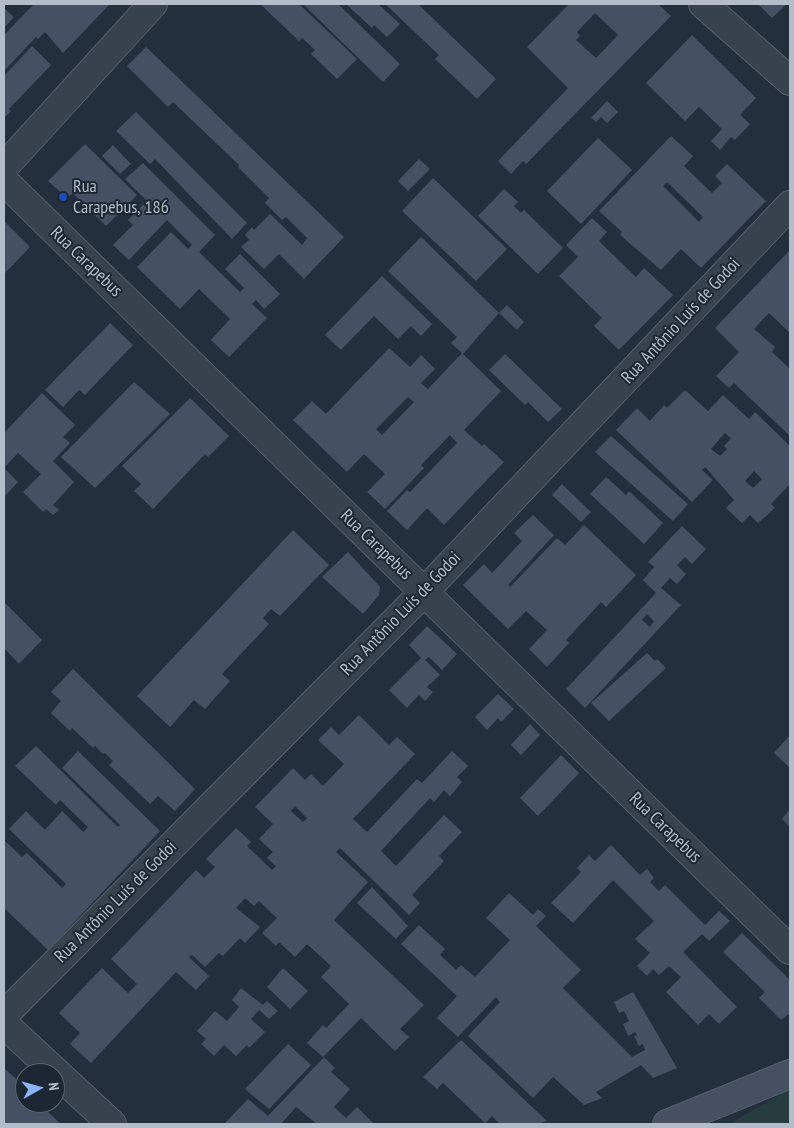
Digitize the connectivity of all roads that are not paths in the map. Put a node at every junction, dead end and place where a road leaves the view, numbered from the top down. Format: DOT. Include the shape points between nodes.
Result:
graph roads {
  1 [pos="153,4"];
  2 [pos="703,4"];
  3 [pos="790,81"];
  4 [pos="4,167"];
  5 [pos="4,181"];
  6 [pos="790,205"];
  7 [pos="424,592"];
  8 [pos="790,950"];
  9 [pos="4,1015"];
  10 [pos="4,1024"];
  11 [pos="790,1074"];
  12 [pos="112,1124"];
  13 [pos="667,1124"];
  1 -- 4 [label="street"];
  2 -- 3 [label="street"];
  5 -- 7 [label="street, Rua Carapebus"];
  6 -- 7 [label="street, Rua Antônio Luís de Godoi"];
  7 -- 8 [label="street, Rua Carapebus"];
  7 -- 9 [label="street, Rua Antônio Luís de Godoi"];
  10 -- 12 [label="street"];
  11 -- 13 [label="main road"];
}
